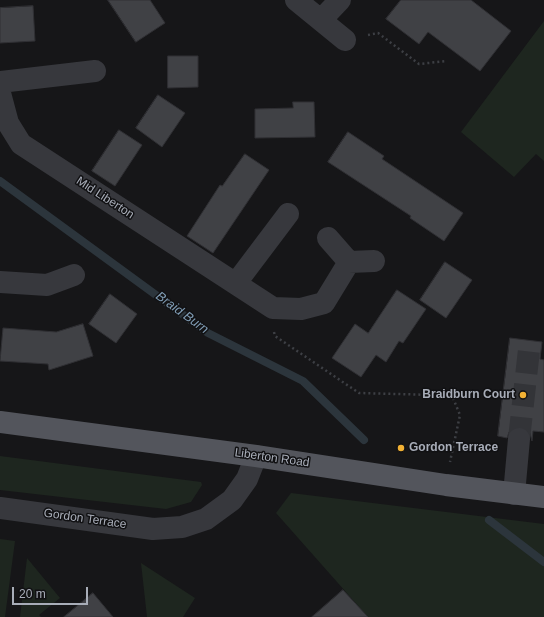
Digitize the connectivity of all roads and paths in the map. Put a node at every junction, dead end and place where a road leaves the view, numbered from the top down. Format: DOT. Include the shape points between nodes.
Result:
graph roads {
  1 [pos="296,0"];
  2 [pos="340,0"];
  3 [pos="321,20"];
  4 [pos="345,40"];
  5 [pos="447,61"];
  6 [pos="95,71"];
  7 [pos="0,82"];
  8 [pos="0,93"];
  9 [pos="288,214"];
  10 [pos="328,238"];
  11 [pos="374,261"];
  12 [pos="349,262"];
  13 [pos="74,275"];
  14 [pos="0,282"];
  15 [pos="236,283"];
  16 [pos="273,308"];
  17 [pos="0,422"];
  18 [pos="519,439"];
  19 [pos="256,456"];
  20 [pos="446,484"];
  21 [pos="514,494"];
  22 [pos="544,497"];
  23 [pos="0,508"];
  1 -- 3 [label="street"];
  2 -- 3 [label="street"];
  3 -- 4 [label="street"];
  4 -- 5 [label="path" via="378,33 420,64"];
  6 -- 7 [label="street"];
  8 -- 15 [label="street, Mid Liberton" via="8,123 21,144"];
  9 -- 15 [label="street"];
  10 -- 12 [label="street"];
  11 -- 12 [label="street"];
  12 -- 16 [label="street" via="324,303 301,309"];
  13 -- 14 [label="street" via="47,285"];
  15 -- 16 [label="street, Mid Liberton"];
  16 -- 20 [label="path" via="275,336 359,393 453,398 460,415"];
  17 -- 19 [label="main road, Liberton Road"];
  18 -- 21 [label="street"];
  19 -- 20 [label="main road, Liberton Road"];
  19 -- 23 [label="street, Gordon Terrace" via="247,479 232,500 206,518 182,527 153,529"];
  20 -- 21 [label="main road, Liberton Road"];
  21 -- 22 [label="main road, Liberton Road"];
}
